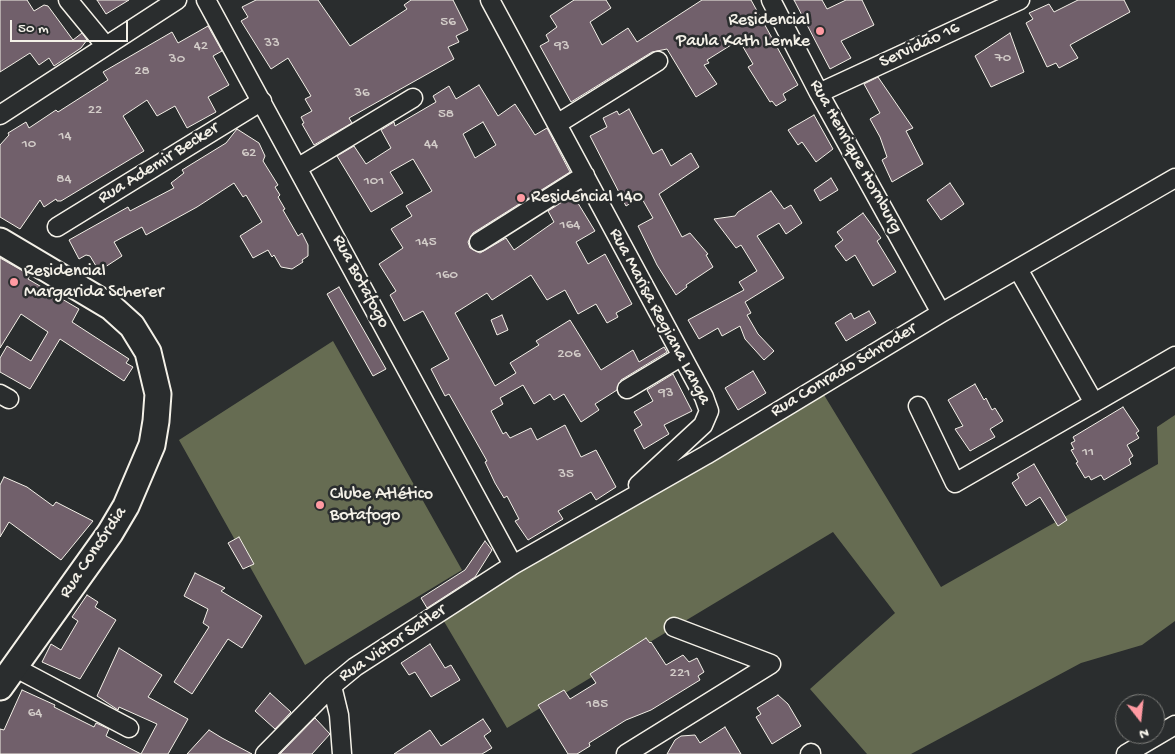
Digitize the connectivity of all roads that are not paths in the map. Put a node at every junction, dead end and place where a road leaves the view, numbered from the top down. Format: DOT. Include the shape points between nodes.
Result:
graph roads {
  1 [pos="68,0"];
  2 [pos="178,0"];
  3 [pos="206,0"];
  4 [pos="490,0"];
  5 [pos="771,0"];
  6 [pos="1020,0"];
  7 [pos="105,46"];
  8 [pos="658,61"];
  9 [pos="819,93"];
  10 [pos="413,98"];
  11 [pos="262,101"];
  12 [pos="0,115"];
  13 [pos="557,124"];
  14 [pos="299,167"];
  15 [pos="585,175"];
  16 [pos="1175,178"];
  17 [pos="57,227"];
  18 [pos="0,241"];
  19 [pos="479,242"];
  20 [pos="1018,269"];
  21 [pos="941,313"];
  22 [pos="682,356"];
  23 [pos="1175,356"];
  24 [pos="626,389"];
  25 [pos="1094,403"];
  26 [pos="918,406"];
  27 [pos="616,505"];
  28 [pos="513,565"];
  29 [pos="674,628"];
  30 [pos="14,667"];
  31 [pos="332,686"];
  32 [pos="0,687"];
  33 [pos="1175,725"];
  34 [pos="129,728"];
  35 [pos="265,754"];
  36 [pos="342,754"];
  37 [pos="626,754"];
  38 [pos="1126,754"];
  1 -- 7 [label="street"];
  2 -- 7 [label="street"];
  3 -- 11 [label="street, Rua Botafogo"];
  4 -- 13 [label="street, Rua Marisa Regiana Langa"];
  5 -- 9 [label="street, Rua Henrique Hornburg"];
  6 -- 9 [label="street, Servidão 16"];
  7 -- 12 [label="street"];
  8 -- 13 [label="street"];
  9 -- 21 [label="street, Rua Henrique Hornburg"];
  10 -- 14 [label="street"];
  11 -- 14 [label="street, Rua Botafogo"];
  11 -- 17 [label="street, Rua Ademir Becker"];
  13 -- 15 [label="street, Rua Marisa Regiana Langa"];
  14 -- 28 [label="street, Rua Botafogo"];
  15 -- 19 [label="street"];
  15 -- 22 [label="street, Rua Marisa Regiana Langa"];
  16 -- 20 [label="street, Rua Conrado Schroder"];
  18 -- 30 [label="main road, Rua Concórdia" via="111,307 132,326 148,352 158,405 152,445 126,506"];
  20 -- 21 [label="street, Rua Conrado Schroder"];
  20 -- 25 [label="street"];
  21 -- 27 [label="street, Rua Conrado Schroder" via="706,455"];
  22 -- 24 [label="street"];
  22 -- 27 [label="street, Rua Marisa Regiana Langa" via="709,411 703,425"];
  23 -- 25 [label="street"];
  25 -- 26 [label="street" via="955,483"];
  27 -- 28 [label="street, Rua Conrado Schroder"];
  28 -- 31 [label="street, Rua Victor Satler" via="355,667"];
  29 -- 37 [label="street" via="771,664"];
  30 -- 32 [label="main road, Rua Concórdia"];
  30 -- 34 [label="street"];
  31 -- 35 [label="street"];
  31 -- 36 [label="street, Rua Victor Satler" via="339,715"];
  33 -- 38 [label="street"];
}
